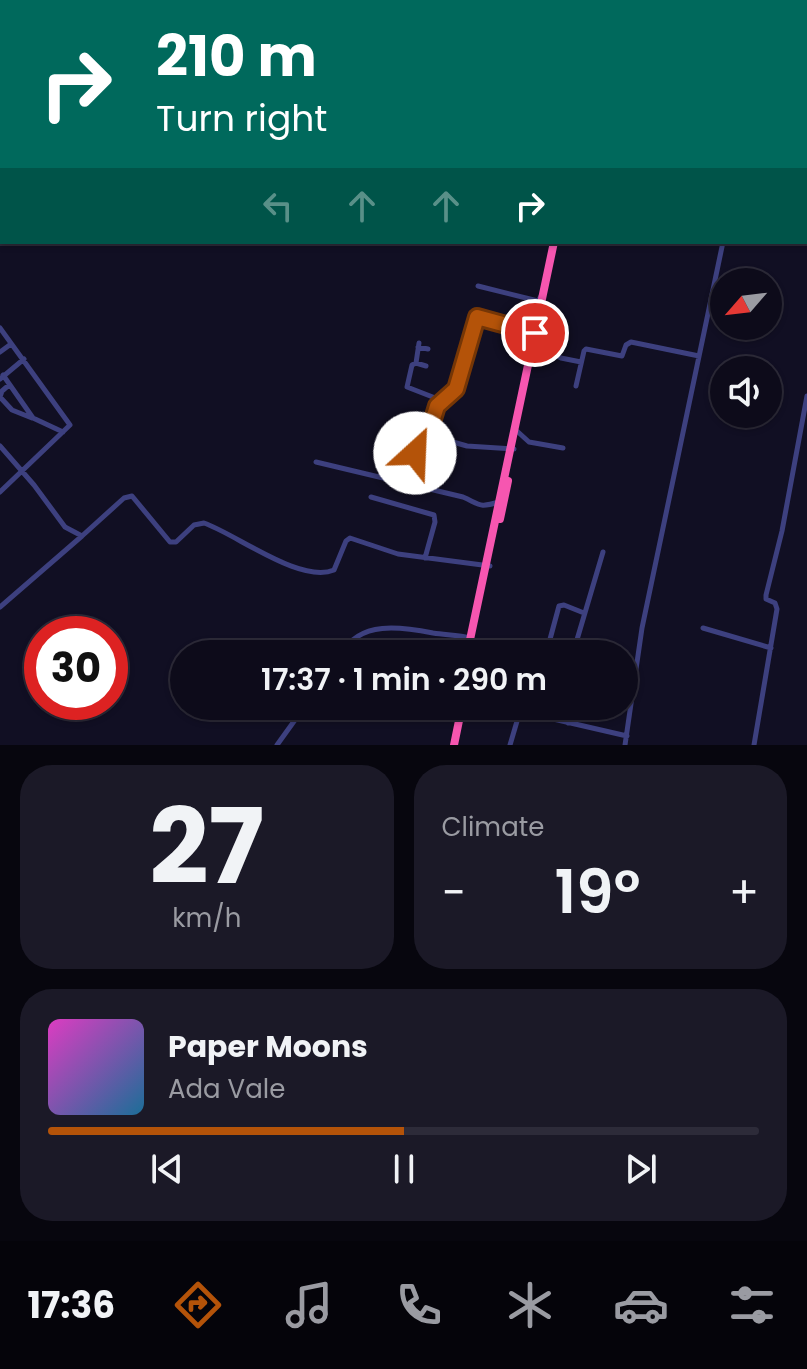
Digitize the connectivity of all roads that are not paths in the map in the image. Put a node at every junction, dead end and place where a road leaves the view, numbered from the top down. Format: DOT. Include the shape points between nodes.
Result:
graph roads {
  1 [pos="556,244"];
  2 [pos="723,244"];
  3 [pos="478,286"];
  4 [pos="544,294"];
  5 [pos="538,326"];
  6 [pos="0,328"];
  7 [pos="11,344"];
  8 [pos="537,346"];
  9 [pos="428,349"];
  10 [pos="0,352"];
  11 [pos="699,356"];
  12 [pos="24,359"];
  13 [pos="581,362"];
  14 [pos="416,363"];
  15 [pos="426,366"];
  16 [pos="1,377"];
  17 [pos="9,385"];
  18 [pos="576,386"];
  19 [pos="807,396"];
  20 [pos="443,401"];
  21 [pos="33,418"];
  22 [pos="63,432"];
  23 [pos="518,432"];
  24 [pos="428,435"];
  25 [pos="0,446"];
  26 [pos="512,448"];
  27 [pos="563,448"];
  28 [pos="316,462"];
  29 [pos="412,469"];
  30 [pos="21,471"];
  31 [pos="0,492"];
  32 [pos="371,497"];
  33 [pos="501,503"];
  34 [pos="82,536"];
  35 [pos="603,552"];
  36 [pos="425,558"];
  37 [pos="488,566"];
  38 [pos="0,607"];
  39 [pos="584,613"];
  40 [pos="703,628"];
  41 [pos="473,633"];
  42 [pos="349,640"];
  43 [pos="472,640"];
  44 [pos="550,640"];
  45 [pos="577,640"];
  46 [pos="771,648"];
  47 [pos="295,720"];
  48 [pos="457,720"];
  49 [pos="517,720"];
  50 [pos="558,720"];
  51 [pos="569,720"];
  52 [pos="568,723"];
  53 [pos="627,736"];
  54 [pos="277,745"];
  55 [pos="452,745"];
  56 [pos="510,745"];
  57 [pos="625,745"];
  58 [pos="754,745"];
  1 -- 4 [label="highway"];
  2 -- 11 [label="street"];
  3 -- 4 [label="street" via="538,301"];
  4 -- 5 [label="highway"];
  5 -- 8 [label="highway"];
  5 -- 20 [label="street" via="535,333 477,317 456,389"];
  5 -- 26 [label="highway"];
  6 -- 7 [label="street"];
  7 -- 10 [label="street"];
  7 -- 12 [label="street"];
  8 -- 13 [label="street"];
  8 -- 23 [label="highway"];
  9 -- 14 [label="street" via="419,345"];
  11 -- 13 [label="street" via="631,342 622,356 586,349"];
  11 -- 53 [label="street" via="642,628"];
  12 -- 16 [label="street"];
  12 -- 22 [label="street" via="70,425"];
  13 -- 18 [label="street"];
  14 -- 15 [label="street"];
  14 -- 20 [label="street" via="408,388"];
  16 -- 17 [label="street"];
  17 -- 21 [label="street"];
  17 -- 21 [label="street" via="0,397 12,410"];
  19 -- 46 [label="street" via="766,595 777,607"];
  20 -- 24 [label="street" via="432,416"];
  21 -- 22 [label="street"];
  22 -- 30 [label="street"];
  23 -- 26 [label="highway"];
  23 -- 27 [label="street" via="529,442"];
  24 -- 26 [label="street" via="467,446"];
  24 -- 29 [label="street" via="421,440"];
  25 -- 30 [label="street"];
  26 -- 33 [label="highway"];
  28 -- 33 [label="street" via="463,497 479,506"];
  30 -- 31 [label="street"];
  30 -- 34 [label="street" via="65,527"];
  32 -- 36 [label="street" via="434,515"];
  33 -- 37 [label="highway"];
  34 -- 36 [label="street" via="132,496 170,542 204,523 276,561 326,572 337,566 350,538"];
  34 -- 38 [label="street"];
  35 -- 39 [label="street"];
  36 -- 37 [label="street"];
  37 -- 41 [label="highway"];
  39 -- 44 [label="street" via="559,606"];
  39 -- 45 [label="street"];
  40 -- 46 [label="street"];
  41 -- 42 [label="street" via="394,627"];
  41 -- 43 [label="highway"];
  46 -- 58 [label="street"];
  47 -- 54 [label="street"];
  48 -- 55 [label="highway"];
  49 -- 56 [label="street"];
  50 -- 52 [label="street"];
  51 -- 52 [label="street"];
  52 -- 53 [label="street"];
  53 -- 57 [label="street"];
}
